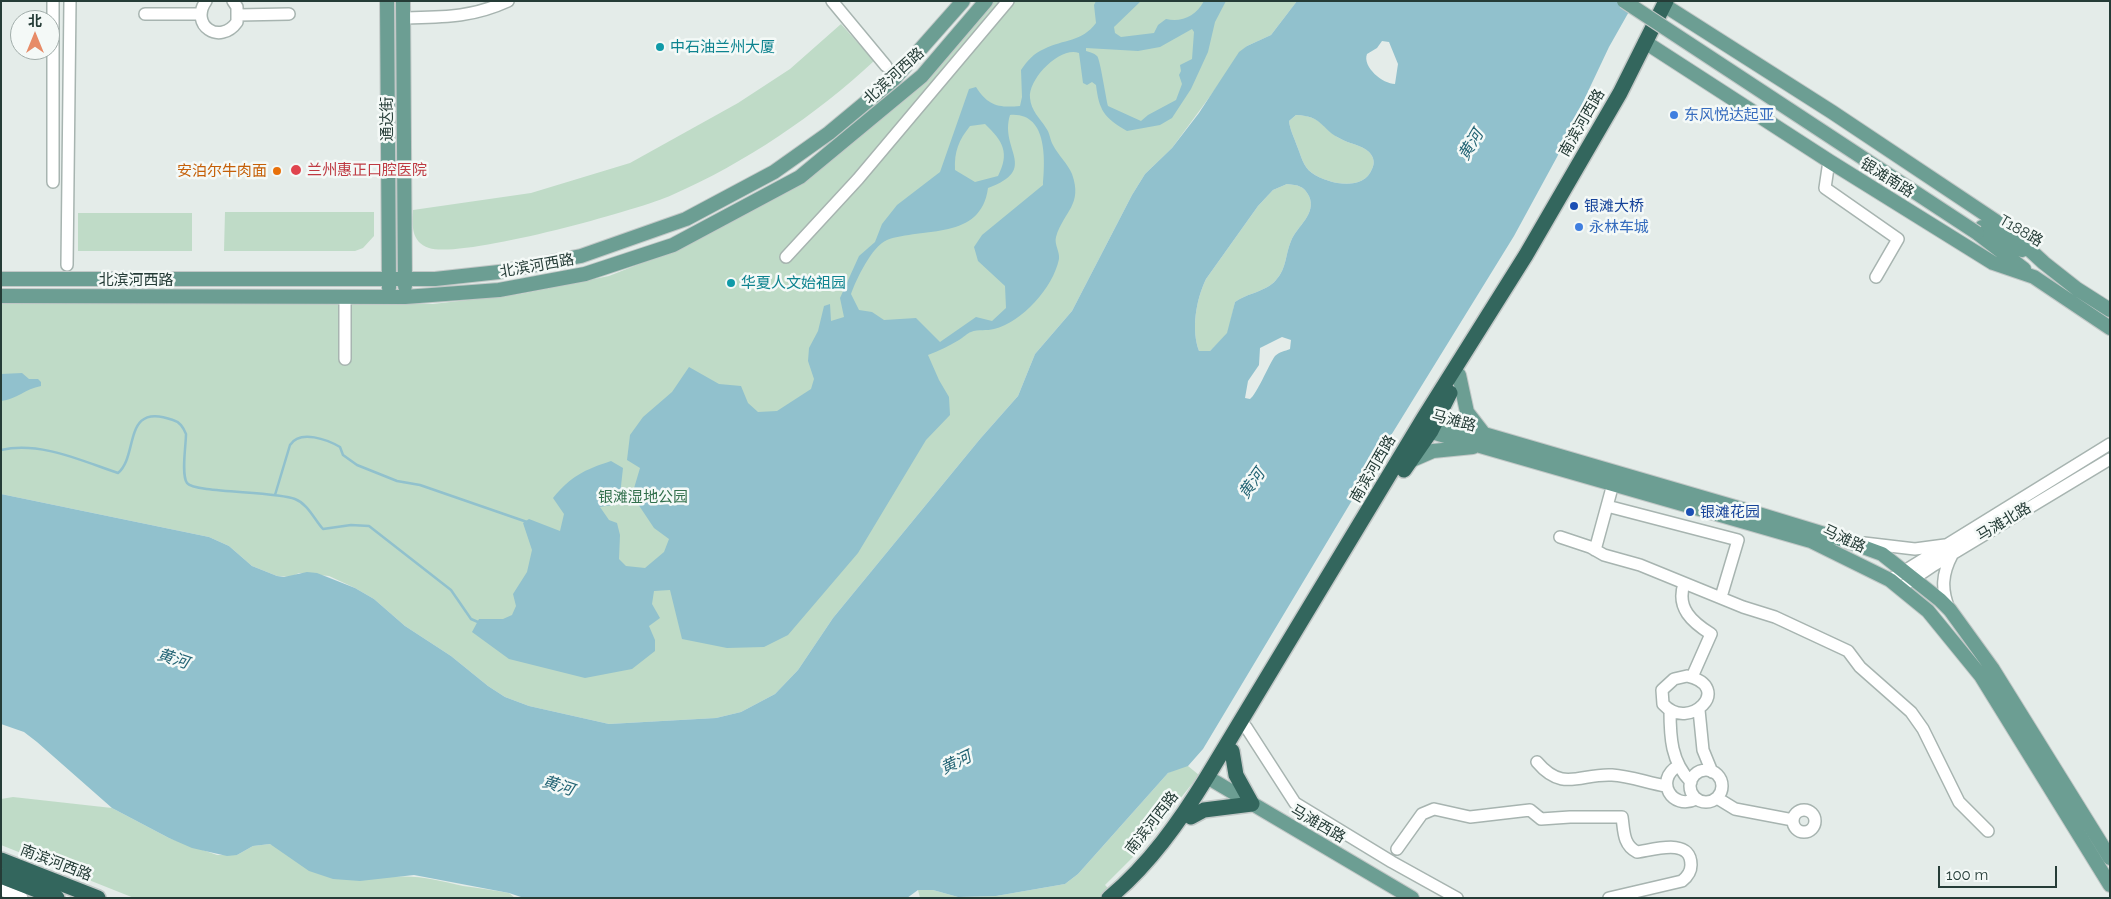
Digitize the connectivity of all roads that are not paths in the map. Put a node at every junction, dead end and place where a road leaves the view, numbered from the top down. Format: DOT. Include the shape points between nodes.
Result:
graph roads {
  1 [pos="53,1"];
  2 [pos="70,1"];
  3 [pos="206,1"];
  4 [pos="233,1"];
  5 [pos="387,1"];
  6 [pos="403,1"];
  7 [pos="508,1"];
  8 [pos="832,1"];
  9 [pos="963,1"];
  10 [pos="986,1"];
  11 [pos="1008,1"];
  12 [pos="1624,1"];
  13 [pos="1638,1"];
  14 [pos="1668,4"];
  15 [pos="145,14"];
  16 [pos="200,14"];
  17 [pos="289,14"];
  18 [pos="238,15"];
  19 [pos="403,18"];
  20 [pos="1648,44"];
  21 [pos="886,66"];
  22 [pos="1829,161"];
  23 [pos="53,182"];
  24 [pos="1979,230"];
  25 [pos="786,257"];
  26 [pos="2044,263"];
  27 [pos="67,265"];
  28 [pos="1876,277"];
  29 [pos="2034,277"];
  30 [pos="1,279"];
  31 [pos="388,279"];
  32 [pos="404,279"];
  33 [pos="1,296"];
  34 [pos="345,297"];
  35 [pos="388,297"];
  36 [pos="406,297"];
  37 [pos="2110,310"];
  38 [pos="2110,328"];
  39 [pos="345,359"];
  40 [pos="1459,375"];
  41 [pos="1426,425"];
  42 [pos="1483,440"];
  43 [pos="2110,444"];
  44 [pos="2110,459"];
  45 [pos="1410,461"];
  46 [pos="1613,484"];
  47 [pos="1606,506"];
  48 [pos="1560,537"];
  49 [pos="1844,540"];
  50 [pos="1951,549"];
  51 [pos="1595,550"];
  52 [pos="1909,576"];
  53 [pos="1684,584"];
  54 [pos="1895,584"];
  55 [pos="1722,597"];
  56 [pos="1950,610"];
  57 [pos="1692,677"];
  58 [pos="1670,710"];
  59 [pos="1698,710"];
  60 [pos="1246,727"];
  61 [pos="1232,751"];
  62 [pos="1537,762"];
  63 [pos="1678,766"];
  64 [pos="1712,772"];
  65 [pos="1210,779"];
  66 [pos="1691,782"];
  67 [pos="1666,786"];
  68 [pos="1717,798"];
  69 [pos="1696,799"];
  70 [pos="1252,804"];
  71 [pos="1191,817"];
  72 [pos="1793,820"];
  73 [pos="1988,831"];
  74 [pos="1397,849"];
  75 [pos="2110,858"];
  76 [pos="1,860"];
  77 [pos="1,876"];
  78 [pos="2110,886"];
  79 [pos="1,890"];
  80 [pos="22,898"];
  81 [pos="57,898"];
  82 [pos="98,898"];
  83 [pos="1109,898"];
  84 [pos="1120,898"];
  85 [pos="1412,898"];
  86 [pos="1457,898"];
  87 [pos="1609,898"];
  1 -- 23 [label="street"];
  2 -- 27 [label="street"];
  3 -- 16 [label="street"];
  4 -- 18 [label="street"];
  5 -- 31 [label="main road, 通达街"];
  6 -- 19 [label="main road, 通达街"];
  7 -- 19 [label="street" via="487,11 460,17"];
  8 -- 21 [label="street"];
  9 -- 32 [label="main road, 北滨河西路" via="894,79 830,133 774,172 686,219 581,256 500,272"];
  10 -- 36 [label="main road, 北滨河西路" via="922,76 800,177 672,245 585,274 499,290"];
  11 -- 25 [label="street" via="858,180"];
  12 -- 24 [label="main road, bridge"];
  13 -- 24 [label="main road"];
  14 -- 20 [label="highway"];
  14 -- 26 [label="main road, 银滩南路" via="2006,228"];
  15 -- 16 [label="street"];
  16 -- 18 [label="street" via="206,27 219,33 233,28"];
  17 -- 18 [label="street"];
  19 -- 32 [label="main road, 通达街"];
  20 -- 22 [label="main road, 银滩南路"];
  20 -- 40 [label="highway, 南滨河西路" via="1620,105"];
  20 -- 41 [label="highway, 南滨河西路"];
  22 -- 28 [label="street" via="1825,188 1898,239"];
  22 -- 29 [label="main road, 银滩南路" via="1993,263"];
  24 -- 26 [label="main road, T188路"];
  24 -- 29 [label="main road, T188路"];
  26 -- 37 [label="main road, 银滩南路"];
  29 -- 38 [label="main road, 银滩南路"];
  30 -- 31 [label="main road, 北滨河西路"];
  31 -- 32 [label="main road, 北滨河西路"];
  31 -- 35 [label="main road, 通达街"];
  32 -- 36 [label="main road, 通达街"];
  33 -- 34 [label="main road, 北滨河西路"];
  34 -- 35 [label="main road, 北滨河西路"];
  34 -- 39 [label="street"];
  35 -- 36 [label="main road, 北滨河西路"];
  40 -- 41 [label="highway, 南滨河西路"];
  40 -- 42 [label="main road" via="1467,412"];
  41 -- 42 [label="main road, 马滩路"];
  41 -- 45 [label="highway, 南滨河西路"];
  41 -- 65 [label="highway, 南滨河西路"];
  42 -- 45 [label="main road" via="1432,451"];
  42 -- 46 [label="main road, 马滩路"];
  42 -- 49 [label="main road, 马滩路"];
  43 -- 50 [label="street, 马滩北路"];
  44 -- 50 [label="street, 马滩北路"];
  45 -- 60 [label="highway, 南滨河西路"];
  46 -- 47 [label="street"];
  46 -- 54 [label="main road, 马滩路" via="1810,541"];
  47 -- 51 [label="street"];
  47 -- 55 [label="street" via="1738,540"];
  48 -- 51 [label="street"];
  49 -- 50 [label="street" via="1915,549"];
  49 -- 52 [label="main road, 马滩路" via="1882,554"];
  50 -- 52 [label="street, 马滩北路"];
  50 -- 56 [label="street" via="1943,582"];
  51 -- 53 [label="street"];
  52 -- 54 [label="street, 马滩北路"];
  52 -- 56 [label="main road, 马滩路"];
  53 -- 55 [label="street"];
  53 -- 57 [label="street" via="1681,597 1687,614 1694,624 1711,634"];
  54 -- 78 [label="main road, 马滩路" via="1928,611 1982,676"];
  55 -- 73 [label="street" via="1848,651 1860,667 1911,712 1923,729 1959,802"];
  56 -- 75 [label="main road, 马滩路" via="1992,668"];
  57 -- 58 [label="street" via="1674,680 1664,686 1661,700"];
  57 -- 59 [label="street" via="1701,679 1707,689 1707,701"];
  58 -- 59 [label="street" via="1684,714"];
  58 -- 63 [label="street" via="1673,750"];
  59 -- 64 [label="street" via="1702,750"];
  60 -- 61 [label="highway, 南滨河西路"];
  60 -- 86 [label="street" via="1295,803"];
  61 -- 65 [label="highway, 南滨河西路"];
  61 -- 70 [label="highway" via="1236,775"];
  62 -- 67 [label="street" via="1562,780 1612,775"];
  63 -- 66 [label="street"];
  63 -- 67 [label="street" via="1668,774"];
  64 -- 66 [label="street" via="1699,772"];
  64 -- 68 [label="street" via="1722,786"];
  65 -- 70 [label="main road, 马滩西路"];
  65 -- 71 [label="highway, 南滨河西路"];
  65 -- 83 [label="highway, 南滨河西路" via="1178,824 1125,885"];
  66 -- 69 [label="street" via="1691,791"];
  67 -- 69 [label="street" via="1677,801"];
  68 -- 69 [label="street" via="1704,802"];
  68 -- 72 [label="street" via="1735,809"];
  70 -- 71 [label="highway" via="1204,810"];
  70 -- 85 [label="main road, 马滩西路"];
  71 -- 84 [label="highway, 南滨河西路"];
  74 -- 87 [label="street" via="1422,814 1434,809 1470,817 1530,810 1542,819 1622,817 1626,842 1632,850 1675,846 1689,856 1691,868 1682,881"];
  76 -- 82 [label="highway, 南滨河西路"];
  77 -- 81 [label="highway"];
  79 -- 80 [label="street"];
}
